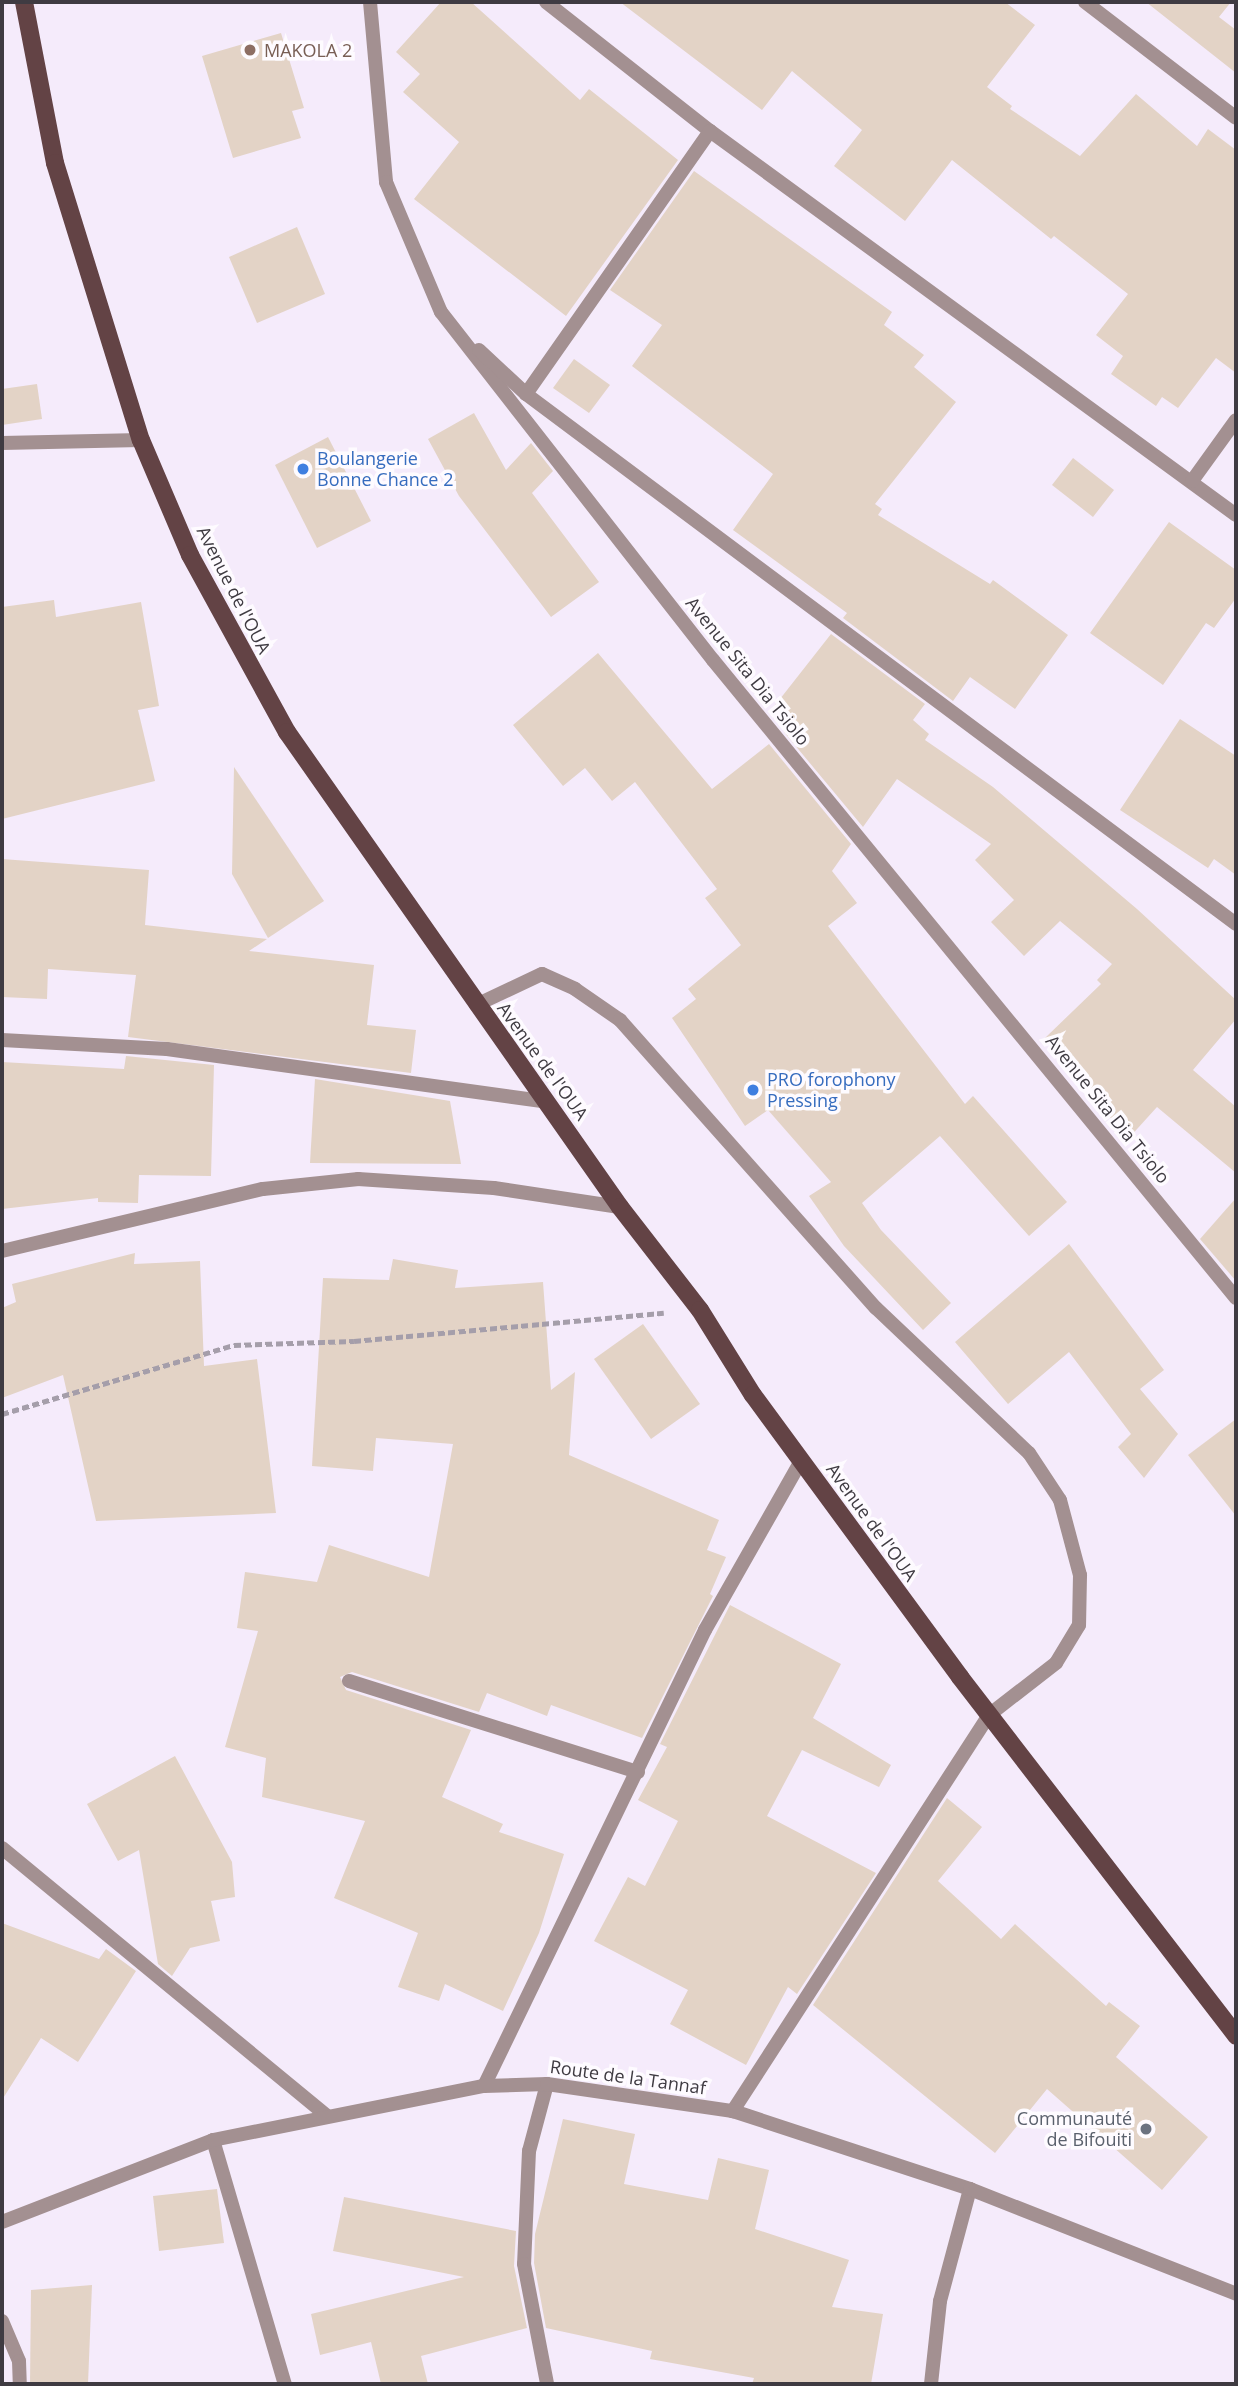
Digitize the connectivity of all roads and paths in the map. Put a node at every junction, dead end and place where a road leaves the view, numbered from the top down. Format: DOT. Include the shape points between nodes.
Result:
graph roads {
  1 [pos="24,2"];
  2 [pos="370,2"];
  3 [pos="546,2"];
  4 [pos="1084,2"];
  5 [pos="1236,118"];
  6 [pos="710,131"];
  7 [pos="441,312"];
  8 [pos="526,394"];
  9 [pos="1236,420"];
  10 [pos="141,440"];
  11 [pos="2,443"];
  12 [pos="1192,481"];
  13 [pos="1236,515"];
  14 [pos="1236,924"];
  15 [pos="476,1005"];
  16 [pos="2,1040"];
  17 [pos="547,1102"];
  18 [pos="620,1207"];
  19 [pos="2,1251"];
  20 [pos="1236,1298"];
  21 [pos="700,1310"];
  22 [pos="2,1414"];
  23 [pos="801,1461"];
  24 [pos="349,1681"];
  25 [pos="989,1715"];
  26 [pos="638,1772"];
  27 [pos="2,1848"];
  28 [pos="1236,2036"];
  29 [pos="547,2084"];
  30 [pos="484,2086"];
  31 [pos="733,2111"];
  32 [pos="326,2115"];
  33 [pos="213,2140"];
  34 [pos="970,2189"];
  35 [pos="2,2222"];
  36 [pos="1236,2294"];
  37 [pos="2,2321"];
  38 [pos="20,2384"];
  39 [pos="285,2384"];
  40 [pos="547,2384"];
  41 [pos="931,2384"];
  1 -- 10 [label="main road, Avenue de l'OUA" via="55,163"];
  2 -- 7 [label="street, Avenue Sita Dia Tsiolo" via="386,182"];
  3 -- 6 [label="street"];
  4 -- 5 [label="street"];
  6 -- 8 [label="street"];
  6 -- 12 [label="street"];
  7 -- 8 [label="street"];
  7 -- 20 [label="street, Avenue Sita Dia Tsiolo" via="713,660"];
  8 -- 14 [label="street"];
  9 -- 12 [label="street"];
  10 -- 11 [label="street"];
  10 -- 15 [label="main road, Avenue de l'OUA" via="190,555 287,732"];
  12 -- 13 [label="street"];
  15 -- 17 [label="main road, Avenue de l'OUA"];
  15 -- 25 [label="street" via="542,974 575,989 620,1020 876,1308 1029,1453 1060,1500 1080,1575 1079,1625 1056,1662"];
  16 -- 17 [label="street" via="167,1049"];
  17 -- 18 [label="main road, Avenue de l'OUA"];
  18 -- 19 [label="street" via="494,1188 358,1179 263,1189"];
  18 -- 21 [label="main road, Avenue de l'OUA"];
  21 -- 22 [label="path" via="354,1340 234,1345"];
  21 -- 23 [label="main road, Avenue de l'OUA"];
  23 -- 25 [label="main road, Avenue de l'OUA"];
  23 -- 26 [label="street" via="705,1630"];
  24 -- 26 [label="street"];
  25 -- 28 [label="main road, Avenue de l'OUA"];
  25 -- 31 [label="street"];
  26 -- 30 [label="street"];
  27 -- 32 [label="street"];
  29 -- 30 [label="street, Route de la Tannaf"];
  29 -- 31 [label="street, Route de la Tannaf"];
  29 -- 40 [label="street" via="529,2151 524,2264"];
  30 -- 32 [label="street, Route de la Tannaf"];
  31 -- 34 [label="street, Route de la Tannaf"];
  32 -- 33 [label="street, Route de la Tannaf"];
  33 -- 35 [label="street, Route de la Tannaf"];
  33 -- 39 [label="street"];
  34 -- 36 [label="street, Route de la Tannaf"];
  34 -- 41 [label="street" via="940,2301"];
  37 -- 38 [label="street" via="19,2361"];
}
